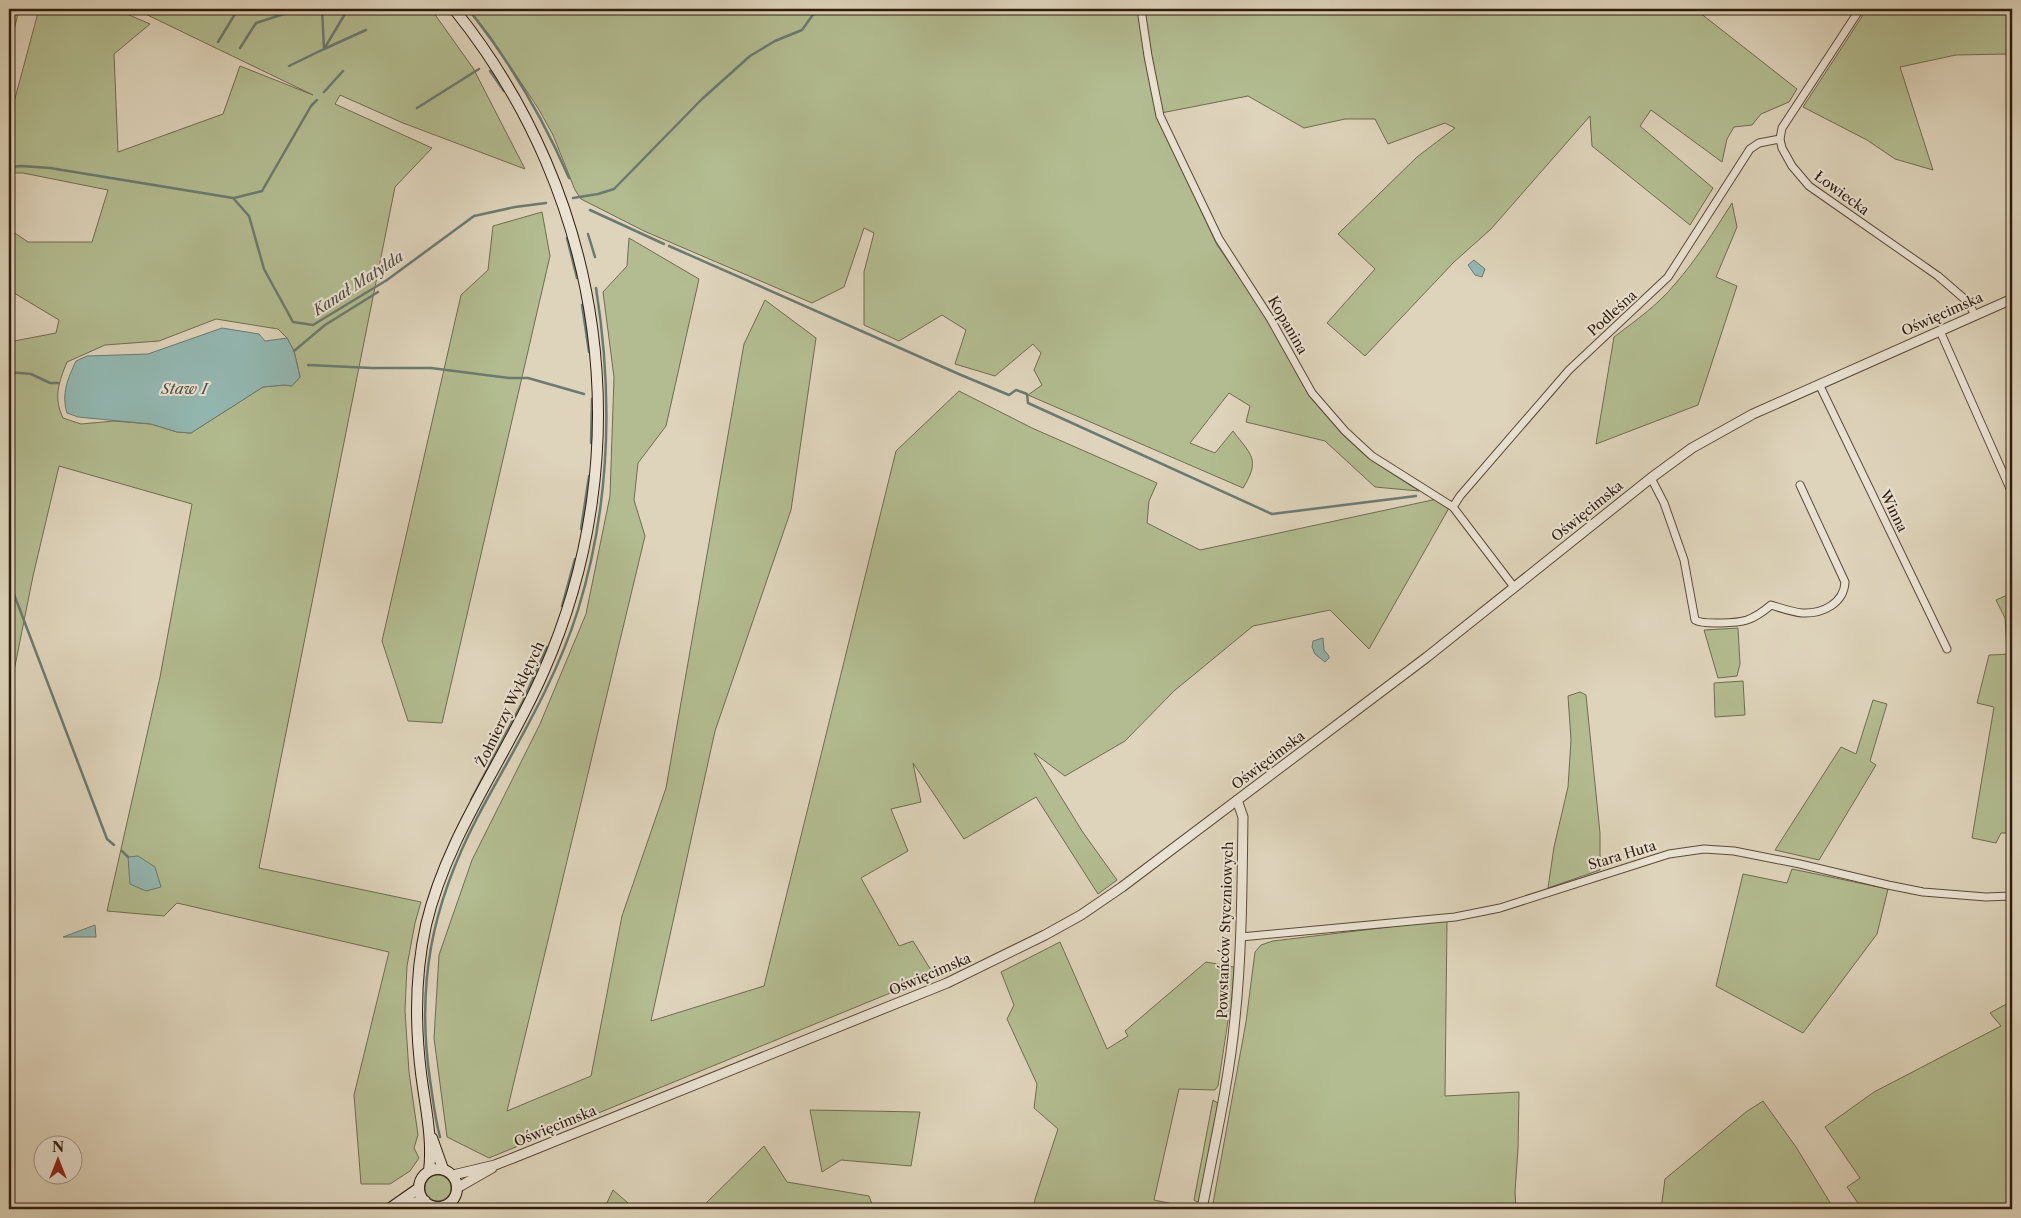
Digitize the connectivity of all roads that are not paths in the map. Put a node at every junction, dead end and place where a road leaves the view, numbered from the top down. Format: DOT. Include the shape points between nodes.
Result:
graph roads {
  1 [pos="454,9"];
  2 [pos="1141,9"];
  3 [pos="1860,9"];
  4 [pos="1780,139"];
  5 [pos="2012,299"];
  6 [pos="1975,315"];
  7 [pos="1940,330"];
  8 [pos="1819,384"];
  9 [pos="1651,478"];
  10 [pos="1800,484"];
  11 [pos="2012,493"];
  12 [pos="1453,507"];
  13 [pos="1514,587"];
  14 [pos="1947,649"];
  15 [pos="1237,800"];
  16 [pos="2012,896"];
  17 [pos="1241,937"];
  18 [pos="430,1135"];
  19 [pos="495,1165"];
  20 [pos="429,1171"];
  21 [pos="448,1172"];
  22 [pos="419,1188"];
  23 [pos="457,1188"];
  24 [pos="425,1201"];
  25 [pos="389,1209"];
  26 [pos="401,1209"];
  27 [pos="1202,1209"];
  1 -- 18 [label="main road, Żołnierzy Wyklętych" via="512,91 558,189 583,276 594,334 598,413 592,504 578,575 557,641 529,704 448,861 426,926 418,972 417,1011"];
  2 -- 12 [label="street, Kopanina" via="1160,116 1218,239 1270,318 1312,393 1372,456"];
  3 -- 4 [label="street" via="1782,128"];
  4 -- 6 [label="street, Łowiecka" via="1792,166 1809,186 1938,276 1968,302"];
  4 -- 12 [label="street, Podleśna" via="1750,149 1668,277 1569,370"];
  5 -- 6 [label="street, Oświęcimska"];
  6 -- 7 [label="street, Oświęcimska"];
  7 -- 8 [label="street, Oświęcimska"];
  7 -- 11 [label="street"];
  8 -- 9 [label="street, Oświęcimska" via="1715,434"];
  8 -- 14 [label="street, Winna"];
  9 -- 10 [label="street" via="1664,503 1684,560 1695,620 1704,622 1745,621 1771,605 1802,613 1815,612 1838,602 1845,582"];
  9 -- 13 [label="street, Oświęcimska"];
  12 -- 13 [label="street, Kopanina"];
  13 -- 15 [label="street, Oświęcimska"];
  15 -- 17 [label="street, Powstańców Styczniowych" via="1243,817"];
  15 -- 19 [label="street, Oświęcimska" via="1081,915 1003,956 947,983"];
  16 -- 17 [label="street, Stara Huta" via="1923,892 1792,862 1704,849 1669,854 1507,906 1455,917"];
  17 -- 27 [label="street, Powstańców Styczniowych" via="1231,1055"];
  18 -- 20 [label="main road, Żołnierzy Wyklętych"];
  18 -- 21 [label="main road, Żołnierzy Wyklętych"];
  19 -- 21 [label="street, Oświęcimska"];
  19 -- 23 [label="street, Oświęcimska"];
  20 -- 21 [label="main road"];
  20 -- 22 [label="main road"];
  21 -- 23 [label="main road"];
  22 -- 24 [label="main road"];
  22 -- 25 [label="main road"];
  23 -- 24 [label="main road" via="453,1200 443,1206 436,1207"];
  24 -- 26 [label="main road"];
}
